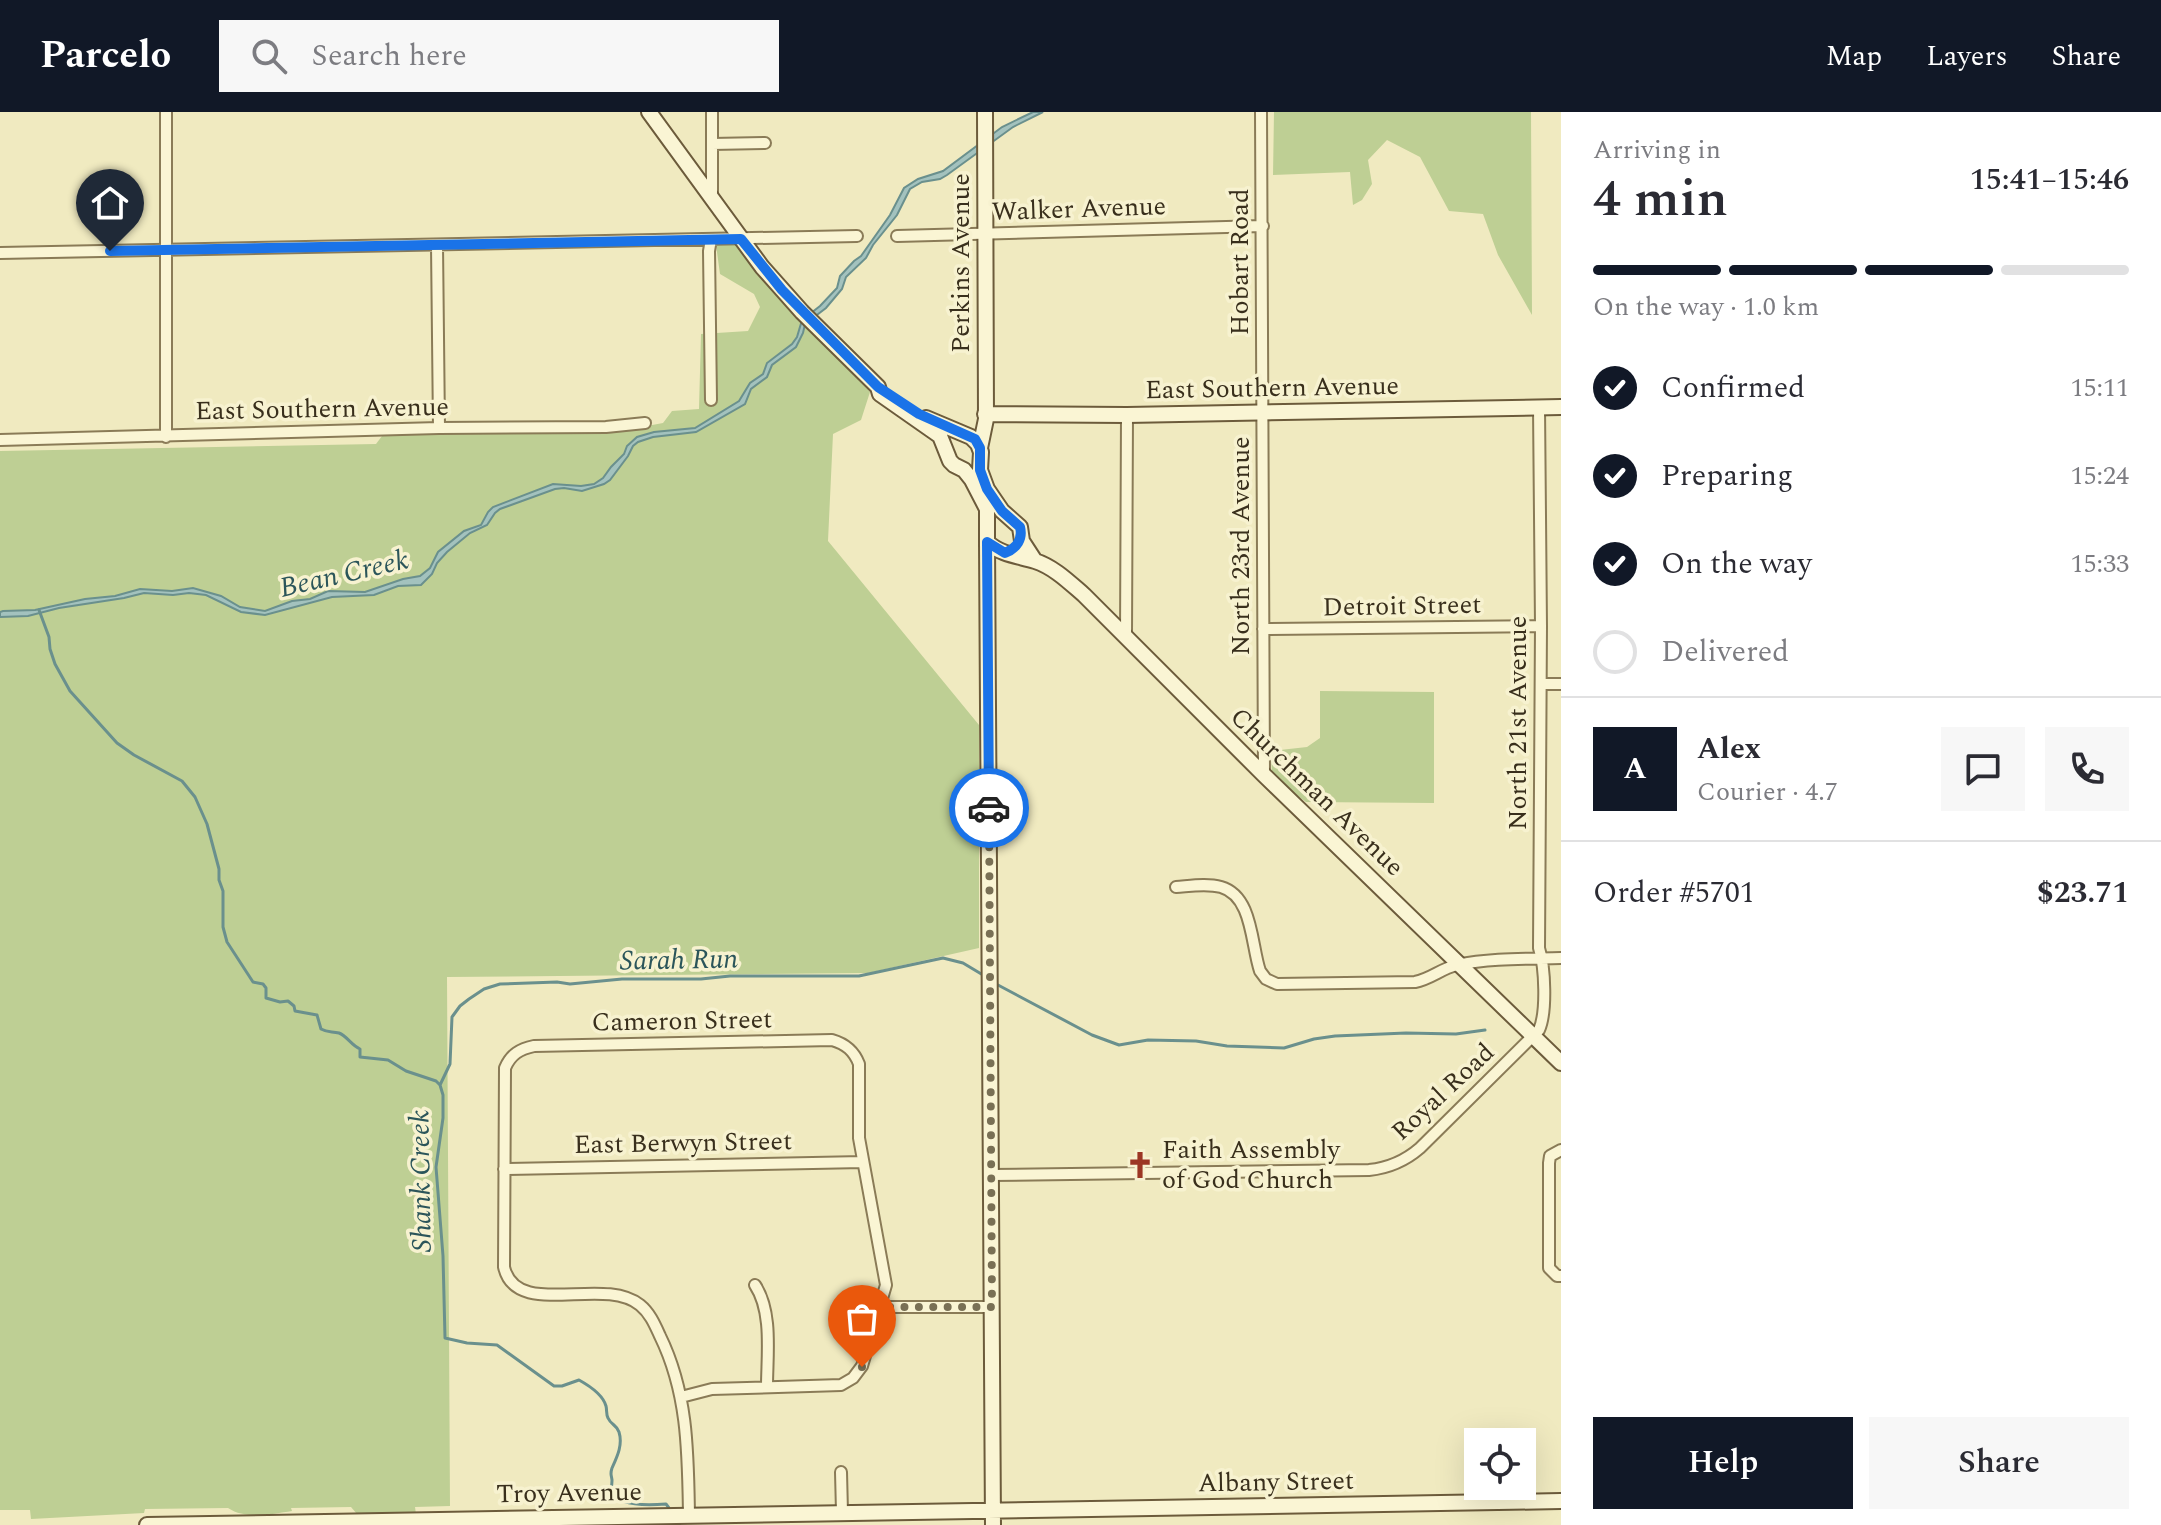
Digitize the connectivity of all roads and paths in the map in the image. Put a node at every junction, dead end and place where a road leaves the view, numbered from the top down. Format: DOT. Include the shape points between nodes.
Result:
graph roads {
  1 [pos="166,112"];
  2 [pos="649,112"];
  3 [pos="712,112"];
  4 [pos="1261,112"];
  5 [pos="985,119"];
  6 [pos="765,143"];
  7 [pos="712,144"];
  8 [pos="712,200"];
  9 [pos="1263,226"];
  10 [pos="987,234"];
  11 [pos="857,236"];
  12 [pos="897,236"];
  13 [pos="711,239"];
  14 [pos="741,239"];
  15 [pos="437,245"];
  16 [pos="165,250"];
  17 [pos="0,253"];
  18 [pos="878,387"];
  19 [pos="711,400"];
  20 [pos="1539,407"];
  21 [pos="1561,407"];
  22 [pos="1263,412"];
  23 [pos="985,414"];
  24 [pos="1127,415"];
  25 [pos="645,423"];
  26 [pos="439,428"];
  27 [pos="964,434"];
  28 [pos="166,437"];
  29 [pos="0,440"];
  30 [pos="948,451"];
  31 [pos="980,455"];
  32 [pos="964,470"];
  33 [pos="1021,536"];
  34 [pos="987,542"];
  35 [pos="1005,553"];
  36 [pos="1035,561"];
  37 [pos="1541,626"];
  38 [pos="1263,629"];
  39 [pos="1126,636"];
  40 [pos="1541,684"];
  41 [pos="1561,684"];
  42 [pos="1264,775"];
  43 [pos="1176,887"];
  44 [pos="1542,958"];
  45 [pos="1561,958"];
  46 [pos="1460,965"];
  47 [pos="1533,1036"];
  48 [pos="1561,1063"];
  49 [pos="1561,1150"];
  50 [pos="863,1162"];
  51 [pos="504,1169"];
  52 [pos="991,1175"];
  53 [pos="1561,1276"];
  54 [pos="755,1285"];
  55 [pos="881,1307"];
  56 [pos="992,1307"];
  57 [pos="767,1387"];
  58 [pos="681,1397"];
  59 [pos="841,1472"];
  60 [pos="1561,1501"];
  61 [pos="842,1512"];
  62 [pos="689,1515"];
  63 [pos="993,1517"];
  64 [pos="446,1522"];
  65 [pos="312,1523"];
  66 [pos="147,1525"];
  67 [pos="177,1525"];
  1 -- 16 [label="street"];
  2 -- 8 [label="main road, Churchman Avenue"];
  3 -- 7 [label="street"];
  4 -- 9 [label="street, Hobart Road"];
  5 -- 10 [label="main road, Perkins Avenue"];
  6 -- 7 [label="street"];
  7 -- 8 [label="street"];
  8 -- 14 [label="main road, Churchman Avenue"];
  9 -- 10 [label="street, Walker Avenue"];
  9 -- 22 [label="street, Hobart Road"];
  10 -- 12 [label="street, Walker Avenue"];
  10 -- 23 [label="main road, Perkins Avenue"];
  11 -- 14 [label="street"];
  13 -- 14 [label="street"];
  13 -- 15 [label="street"];
  13 -- 19 [label="street"];
  14 -- 18 [label="main road, Churchman Avenue" via="802,312"];
  15 -- 16 [label="street"];
  15 -- 26 [label="street"];
  16 -- 17 [label="street"];
  16 -- 28 [label="street"];
  18 -- 27 [label="main road, Churchman Avenue" via="919,414"];
  18 -- 30 [label="main road, Churchman Avenue" via="880,394 940,436"];
  20 -- 21 [label="main road, East Southern Avenue"];
  20 -- 22 [label="main road, East Southern Avenue"];
  20 -- 37 [label="street, North 21st Avenue"];
  22 -- 24 [label="main road, East Southern Avenue"];
  22 -- 38 [label="street, North 23rd Avenue"];
  23 -- 24 [label="main road, East Southern Avenue"];
  23 -- 27 [label="main road"];
  23 -- 31 [label="main road, Perkins Avenue"];
  24 -- 39 [label="street"];
  25 -- 26 [label="street, East Southern Avenue"];
  26 -- 28 [label="street, East Southern Avenue"];
  27 -- 30 [label="main road" via="952,440"];
  27 -- 31 [label="main road, Churchman Avenue" via="975,439"];
  28 -- 29 [label="street, East Southern Avenue"];
  30 -- 32 [label="main road, Churchman Avenue" via="950,461"];
  31 -- 32 [label="main road"];
  31 -- 33 [label="main road, Churchman Avenue" via="987,489 1018,523"];
  32 -- 34 [label="main road, Churchman Avenue" via="987,509"];
  33 -- 35 [label="main road"];
  33 -- 36 [label="main road, Churchman Avenue"];
  34 -- 35 [label="main road, Churchman Avenue"];
  34 -- 52 [label="main road"];
  35 -- 36 [label="main road, Churchman Avenue"];
  36 -- 39 [label="main road, Churchman Avenue" via="1066,579"];
  37 -- 38 [label="street, Detroit Street"];
  37 -- 40 [label="street, North 21st Avenue"];
  38 -- 42 [label="street, North 23rd Avenue"];
  39 -- 42 [label="main road, Churchman Avenue"];
  40 -- 41 [label="street"];
  40 -- 44 [label="street, North 21st Avenue"];
  42 -- 46 [label="main road, Churchman Avenue"];
  43 -- 46 [label="street" via="1217,886 1236,895 1244,906 1260,971 1274,984 1415,982"];
  44 -- 45 [label="street"];
  44 -- 46 [label="street"];
  44 -- 47 [label="street, North 21st Avenue" via="1542,1025"];
  46 -- 47 [label="main road, Churchman Avenue"];
  47 -- 48 [label="main road, Churchman Avenue"];
  47 -- 52 [label="street, Royal Road" via="1420,1148 1385,1168"];
  49 -- 53 [label="street" via="1550,1156 1549,1163 1549,1268"];
  50 -- 51 [label="street, East Berwyn Street"];
  50 -- 51 [label="street, Cameron Street" via="859,1067 850,1049 832,1040 772,1041 524,1048 504,1073"];
  50 -- 55 [label="street" via="886,1279"];
  51 -- 58 [label="street" via="504,1267 514,1286 530,1294 617,1294 640,1304 659,1333"];
  52 -- 56 [label="main road"];
  54 -- 57 [label="street" via="765,1309"];
  55 -- 56 [label="street"];
  55 -- 57 [label="street" via="862,1366 852,1380 837,1386"];
  56 -- 63 [label="main road"];
  57 -- 58 [label="street" via="712,1389"];
  58 -- 62 [label="street" via="688,1439"];
  59 -- 61 [label="street"];
  60 -- 63 [label="main road, Albany Street"];
  61 -- 62 [label="main road, Troy Avenue"];
  61 -- 63 [label="main road, Troy Avenue"];
  62 -- 64 [label="main road, Troy Avenue"];
  64 -- 65 [label="main road, Troy Avenue"];
  65 -- 67 [label="main road, Troy Avenue"];
  66 -- 67 [label="main road, Troy Avenue"];
}
